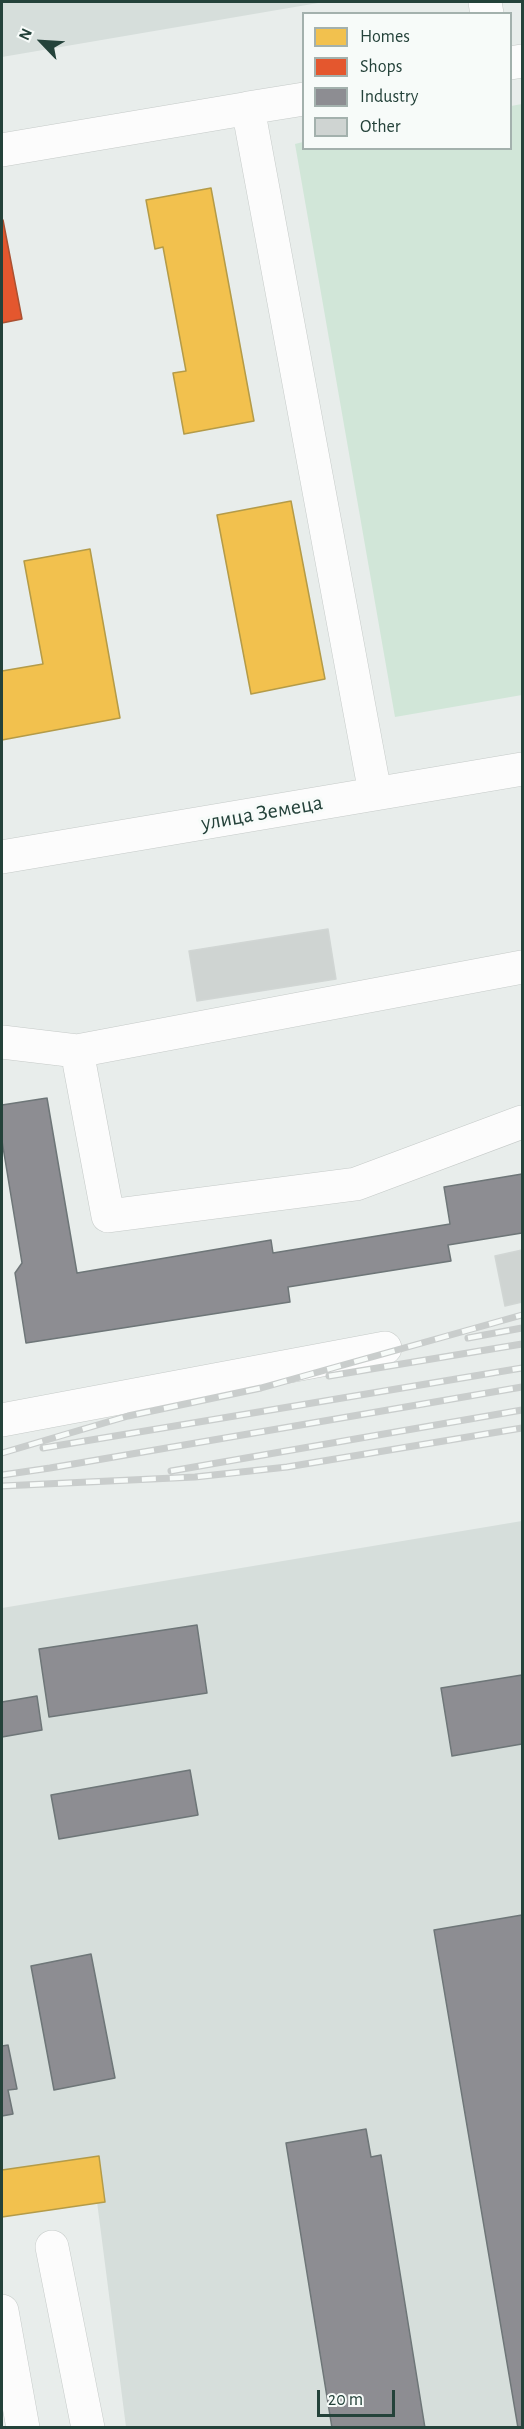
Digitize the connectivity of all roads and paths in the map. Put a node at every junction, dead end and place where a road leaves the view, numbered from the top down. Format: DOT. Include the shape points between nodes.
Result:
graph roads {
  1 [pos="302,99"];
  2 [pos="250,108"];
  3 [pos="2,150"];
  4 [pos="522,769"];
  5 [pos="375,793"];
  6 [pos="2,857"];
  7 [pos="522,967"];
  8 [pos="2,1042"];
  9 [pos="77,1051"];
  10 [pos="522,1122"];
  11 [pos="385,1348"];
  12 [pos="2,1420"];
  13 [pos="51,2247"];
  14 [pos="2,2312"];
  15 [pos="23,2427"];
  16 [pos="88,2427"];
  1 -- 2 [label="street"];
  2 -- 3 [label="street"];
  2 -- 5 [label="street"];
  4 -- 5 [label="street, улица Земеца"];
  5 -- 6 [label="street, улица Земеца"];
  7 -- 9 [label="street"];
  8 -- 9 [label="street"];
  9 -- 10 [label="street" via="108,1216 356,1184"];
  11 -- 12 [label="street"];
  13 -- 16 [label="street"];
  14 -- 15 [label="street"];
}
